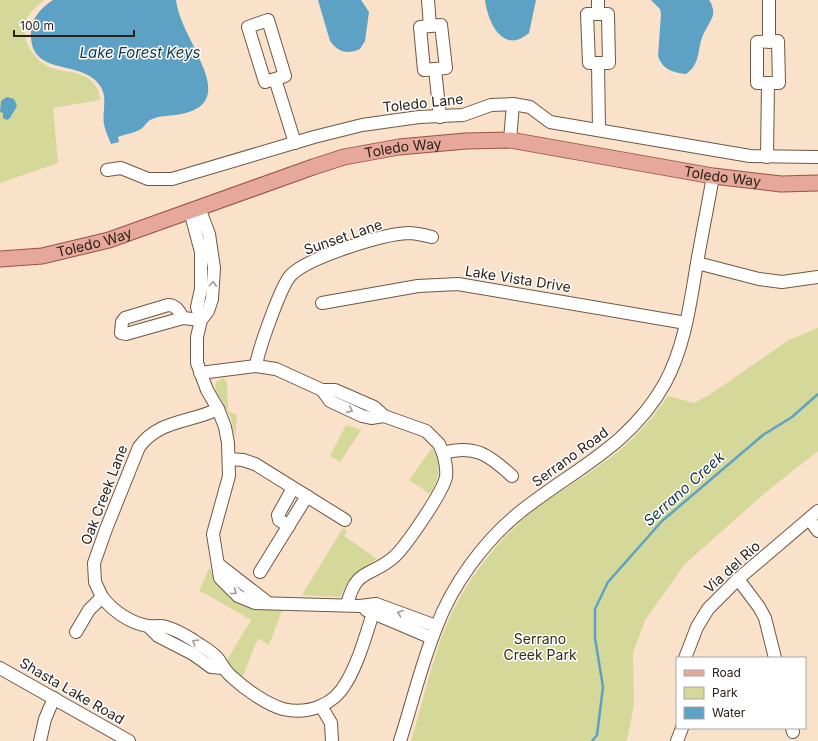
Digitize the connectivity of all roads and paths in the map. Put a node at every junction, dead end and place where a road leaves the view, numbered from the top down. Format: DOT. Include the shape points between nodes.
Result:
graph roads {
  1 [pos="428,0"];
  2 [pos="598,0"];
  3 [pos="769,0"];
  4 [pos="598,14"];
  5 [pos="430,26"];
  6 [pos="769,42"];
  7 [pos="598,63"];
  8 [pos="435,69"];
  9 [pos="274,79"];
  10 [pos="768,83"];
  11 [pos="513,104"];
  12 [pos="440,117"];
  13 [pos="599,129"];
  14 [pos="510,140"];
  15 [pos="295,143"];
  16 [pos="767,157"];
  17 [pos="818,157"];
  18 [pos="107,170"];
  19 [pos="713,176"];
  20 [pos="818,183"];
  21 [pos="194,209"];
  22 [pos="432,237"];
  23 [pos="0,259"];
  24 [pos="697,263"];
  25 [pos="818,277"];
  26 [pos="322,303"];
  27 [pos="183,318"];
  28 [pos="201,320"];
  29 [pos="686,323"];
  30 [pos="256,366"];
  31 [pos="200,372"];
  32 [pos="218,409"];
  33 [pos="443,452"];
  34 [pos="229,459"];
  35 [pos="512,476"];
  36 [pos="294,488"];
  37 [pos="307,496"];
  38 [pos="813,515"];
  39 [pos="345,520"];
  40 [pos="289,526"];
  41 [pos="818,531"];
  42 [pos="260,572"];
  43 [pos="738,579"];
  44 [pos="102,597"];
  45 [pos="347,605"];
  46 [pos="375,609"];
  47 [pos="436,626"];
  48 [pos="76,632"];
  49 [pos="432,638"];
  50 [pos="685,657"];
  51 [pos="775,657"];
  52 [pos="0,668"];
  53 [pos="54,698"];
  54 [pos="321,706"];
  55 [pos="682,729"];
  56 [pos="40,741"];
  57 [pos="128,741"];
  58 [pos="332,741"];
  59 [pos="400,741"];
  60 [pos="677,741"];
  1 -- 5 [label="street"];
  2 -- 4 [label="street"];
  3 -- 6 [label="street"];
  4 -- 7 [label="street" via="587,14 589,63"];
  4 -- 7 [label="street" via="608,14 609,63"];
  5 -- 8 [label="street" via="420,27 424,70"];
  5 -- 8 [label="street" via="441,25 446,68"];
  6 -- 10 [label="street" via="778,42 778,83"];
  6 -- 10 [label="street" via="757,42 757,83"];
  7 -- 13 [label="street"];
  8 -- 12 [label="street"];
  9 -- 9 [label="street" via="285,76 268,20 248,27 265,82"];
  9 -- 15 [label="street"];
  10 -- 16 [label="street"];
  11 -- 12 [label="street, Toledo Lane" via="491,105 463,115"];
  11 -- 13 [label="street, Toledo Lane" via="530,107 550,122"];
  11 -- 14 [label="street"];
  12 -- 15 [label="street, Toledo Lane" via="419,117 362,125"];
  13 -- 16 [label="street, Toledo Lane"];
  14 -- 19 [label="main road, Toledo Way"];
  14 -- 21 [label="main road, Toledo Way" via="428,143 365,152 313,167"];
  15 -- 18 [label="street, Toledo Lane" via="172,179 148,179 121,168"];
  16 -- 17 [label="street, Toledo Lane"];
  19 -- 20 [label="main road, Toledo Way" via="781,184"];
  19 -- 24 [label="street, Serrano Road"];
  21 -- 23 [label="main road, Toledo Way" via="109,240 42,256"];
  21 -- 28 [label="street" via="209,234 214,268 212,299 208,311"];
  22 -- 30 [label="street, Sunset Lane" via="408,233 388,236 341,250 295,271 282,289 258,353"];
  24 -- 25 [label="street" via="759,279 782,282"];
  24 -- 29 [label="street, Serrano Road"];
  26 -- 29 [label="street, Lake Vista Drive" via="418,286 458,284"];
  27 -- 28 [label="street"];
  28 -- 31 [label="street" via="196,354"];
  29 -- 47 [label="street, Serrano Road" via="682,342 665,382 634,426 609,449 520,512 494,536 463,578"];
  30 -- 31 [label="street"];
  30 -- 33 [label="street" via="276,369 322,390 330,401 362,416 384,416 426,431 436,440"];
  31 -- 32 [label="street"];
  32 -- 34 [label="street" via="227,435"];
  32 -- 44 [label="street, Oak Creek Lane" via="158,429 144,439 139,447 94,563 95,582"];
  33 -- 35 [label="street" via="463,448 477,451"];
  33 -- 45 [label="street" via="446,472 440,491 396,555 357,580 350,591"];
  34 -- 36 [label="street" via="255,464"];
  34 -- 45 [label="street" via="229,476 213,534 218,564 267,602"];
  36 -- 37 [label="street"];
  36 -- 40 [label="street" via="278,515 280,520"];
  37 -- 39 [label="street"];
  37 -- 40 [label="street"];
  38 -- 41 [label="street"];
  38 -- 43 [label="street, Via del Rio"];
  40 -- 42 [label="street"];
  43 -- 50 [label="street, Via del Rio" via="702,619"];
  43 -- 51 [label="street" via="765,618"];
  44 -- 48 [label="street" via="89,610"];
  44 -- 54 [label="street" via="118,612 148,626 166,627 184,635 219,659 223,668 250,691 283,709 301,710"];
  45 -- 46 [label="street"];
  47 -- 46 [label="street, one-way"];
  46 -- 49 [label="street"];
  46 -- 54 [label="street" via="347,682 335,698"];
  47 -- 49 [label="street, Serrano Road"];
  49 -- 59 [label="street, Serrano Road"];
  52 -- 53 [label="street, Shasta Lake Road"];
  53 -- 56 [label="street"];
  53 -- 57 [label="street, Shasta Lake Road"];
  54 -- 58 [label="street" via="331,723"];
  55 -- 60 [label="street"];
}
